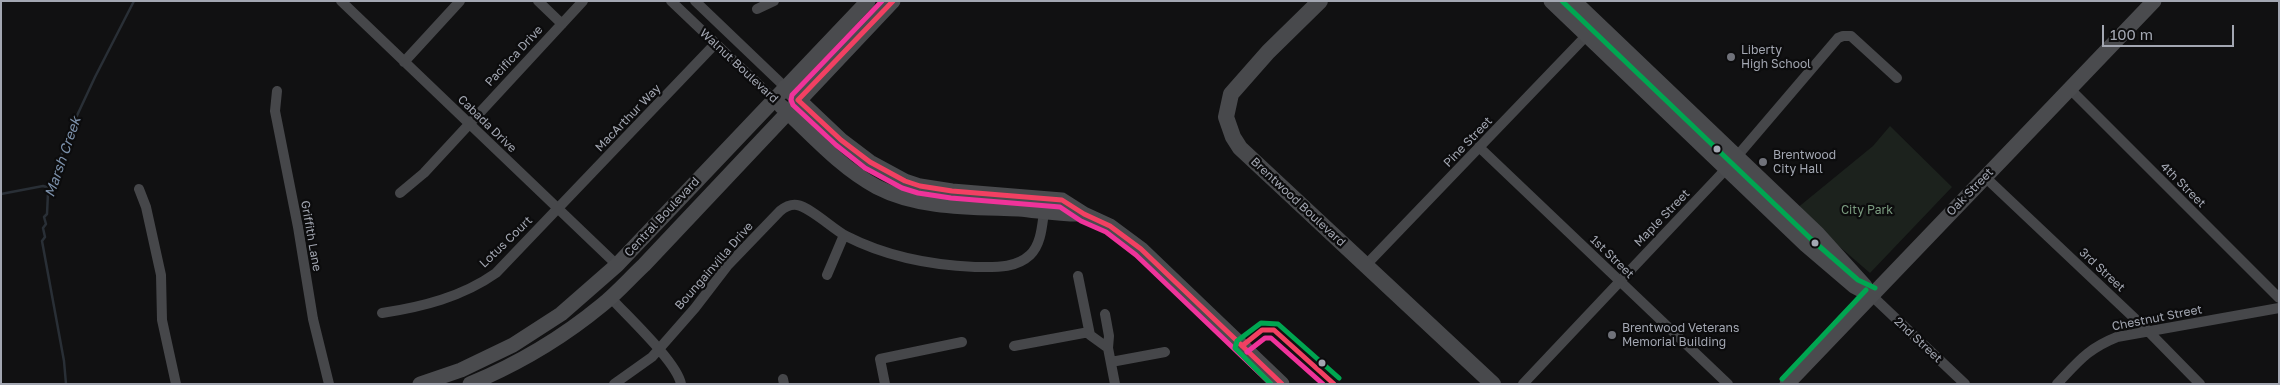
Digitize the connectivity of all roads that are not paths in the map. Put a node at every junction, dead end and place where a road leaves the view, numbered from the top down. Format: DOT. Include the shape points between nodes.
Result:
graph roads {
  1 [pos="341,1"];
  2 [pos="460,1"];
  3 [pos="538,1"];
  4 [pos="583,1"];
  5 [pos="671,1"];
  6 [pos="695,1"];
  7 [pos="774,1"];
  8 [pos="868,1"];
  9 [pos="893,1"];
  10 [pos="1320,1"];
  11 [pos="1551,1"];
  12 [pos="1574,1"];
  13 [pos="2154,1"];
  14 [pos="757,9"];
  15 [pos="562,24"];
  16 [pos="1587,36"];
  17 [pos="715,44"];
  18 [pos="404,62"];
  19 [pos="1626,72"];
  20 [pos="1897,78"];
  21 [pos="1658,80"];
  22 [pos="785,87"];
  23 [pos="2070,89"];
  24 [pos="277,91"];
  25 [pos="774,98"];
  26 [pos="798,100"];
  27 [pos="788,112"];
  28 [pos="468,123"];
  29 [pos="1479,148"];
  30 [pos="1732,162"];
  31 [pos="1985,177"];
  32 [pos="139,189"];
  33 [pos="400,192"];
  34 [pos="558,209"];
  35 [pos="1044,212"];
  36 [pos="1084,214"];
  37 [pos="844,235"];
  38 [pos="1366,264"];
  39 [pos="617,265"];
  40 [pos="827,275"];
  41 [pos="1078,276"];
  42 [pos="1619,281"];
  43 [pos="1871,295"];
  44 [pos="610,297"];
  45 [pos="2279,298"];
  46 [pos="2279,308"];
  47 [pos="382,313"];
  48 [pos="1105,314"];
  49 [pos="2148,331"];
  50 [pos="1090,332"];
  51 [pos="962,342"];
  52 [pos="1014,346"];
  53 [pos="1108,348"];
  54 [pos="658,349"];
  55 [pos="1165,352"];
  56 [pos="1111,362"];
  57 [pos="176,384"];
  58 [pos="329,384"];
  59 [pos="420,384"];
  60 [pos="470,384"];
  61 [pos="614,384"];
  62 [pos="681,384"];
  63 [pos="885,384"];
  64 [pos="1115,384"];
  65 [pos="1282,384"];
  66 [pos="1493,384"];
  67 [pos="1523,384"];
  68 [pos="1728,384"];
  69 [pos="1787,384"];
  70 [pos="1965,384"];
  71 [pos="2057,384"];
  72 [pos="2200,384"];
  1 -- 18 [label="street, Cabada Drive"];
  2 -- 18 [label="street"];
  3 -- 15 [label="street"];
  4 -- 15 [label="street, Pacifica Drive"];
  5 -- 17 [label="street, Walnut Boulevard"];
  6 -- 22 [label="street, Walnut Boulevard"];
  7 -- 14 [label="street"];
  8 -- 22 [label="street, Central Boulevard"];
  9 -- 26 [label="street, Central Boulevard"];
  10 -- 38 [label="main road, Brentwood Boulevard" via="1237,85 1231,94 1226,117 1240,148"];
  11 -- 16 [label="street, 2nd Street"];
  12 -- 21 [label="street, 2nd Street"];
  13 -- 23 [label="street, Oak Street"];
  15 -- 28 [label="street, Pacifica Drive"];
  16 -- 19 [label="street, 2nd Street"];
  16 -- 29 [label="street, Pine Street"];
  17 -- 25 [label="street, Walnut Boulevard"];
  17 -- 34 [label="street, MacArthur Way"];
  18 -- 28 [label="street, Cabada Drive"];
  19 -- 21 [label="street" via="1650,83"];
  19 -- 30 [label="street, 2nd Street"];
  20 -- 30 [label="street, Maple Street" via="1852,36 1838,38"];
  21 -- 30 [label="street, 2nd Street"];
  22 -- 25 [label="street, Central Boulevard"];
  22 -- 26 [label="street, Walnut Boulevard"];
  23 -- 31 [label="street, Oak Street"];
  23 -- 45 [label="street, 4th Street"];
  24 -- 58 [label="street, Griffith Lane" via="275,111 313,319"];
  25 -- 27 [label="street, Walnut Boulevard"];
  25 -- 39 [label="street, Central Boulevard"];
  26 -- 27 [label="street, Central Boulevard"];
  26 -- 36 [label="street, Walnut Boulevard" via="870,162 905,181 952,191 1062,200"];
  27 -- 35 [label="street, Walnut Boulevard" via="843,163 878,188 934,204"];
  27 -- 44 [label="street, Central Boulevard"];
  28 -- 33 [label="street, Pacifica Drive" via="424,173"];
  28 -- 34 [label="street, Cabada Drive"];
  29 -- 38 [label="street, Pine Street"];
  29 -- 42 [label="street, 1st Street"];
  30 -- 42 [label="street, Maple Street"];
  30 -- 43 [label="street, 2nd Street" via="1818,234"];
  31 -- 43 [label="street, Oak Street"];
  31 -- 49 [label="street, 3rd Street"];
  32 -- 57 [label="street" via="161,275 162,320"];
  34 -- 39 [label="street, Cabada Drive"];
  34 -- 47 [label="street, Lotus Court" via="486,280 417,308"];
  35 -- 36 [label="street, Walnut Boulevard"];
  35 -- 37 [label="street, Boungainvilla Drive" via="1034,250 1017,263 1003,267 930,264 884,252"];
  36 -- 65 [label="street, Walnut Boulevard" via="1110,226 1141,249"];
  37 -- 40 [label="street"];
  37 -- 54 [label="street, Boungainvilla Drive" via="801,206 783,208 728,265"];
  38 -- 66 [label="main road, Brentwood Boulevard"];
  39 -- 59 [label="street, Central Boulevard" via="561,314 513,345 461,370"];
  41 -- 50 [label="street"];
  42 -- 67 [label="street, Maple Street"];
  42 -- 68 [label="street, 1st Street"];
  43 -- 69 [label="street, Oak Street"];
  43 -- 70 [label="street, 2nd Street"];
  44 -- 54 [label="street"];
  44 -- 60 [label="street, Central Boulevard" via="559,338 506,369"];
  46 -- 49 [label="street, Chestnut Street"];
  48 -- 53 [label="street"];
  49 -- 71 [label="street, Chestnut Street" via="2100,344 2084,355"];
  49 -- 72 [label="street, 3rd Street"];
  50 -- 52 [label="street"];
  50 -- 53 [label="street"];
  51 -- 63 [label="street" via="880,359"];
  53 -- 56 [label="street"];
  54 -- 61 [label="street, Boungainvilla Drive" via="652,357"];
  54 -- 62 [label="street" via="680,377"];
  55 -- 56 [label="street"];
  56 -- 64 [label="street"];
}
